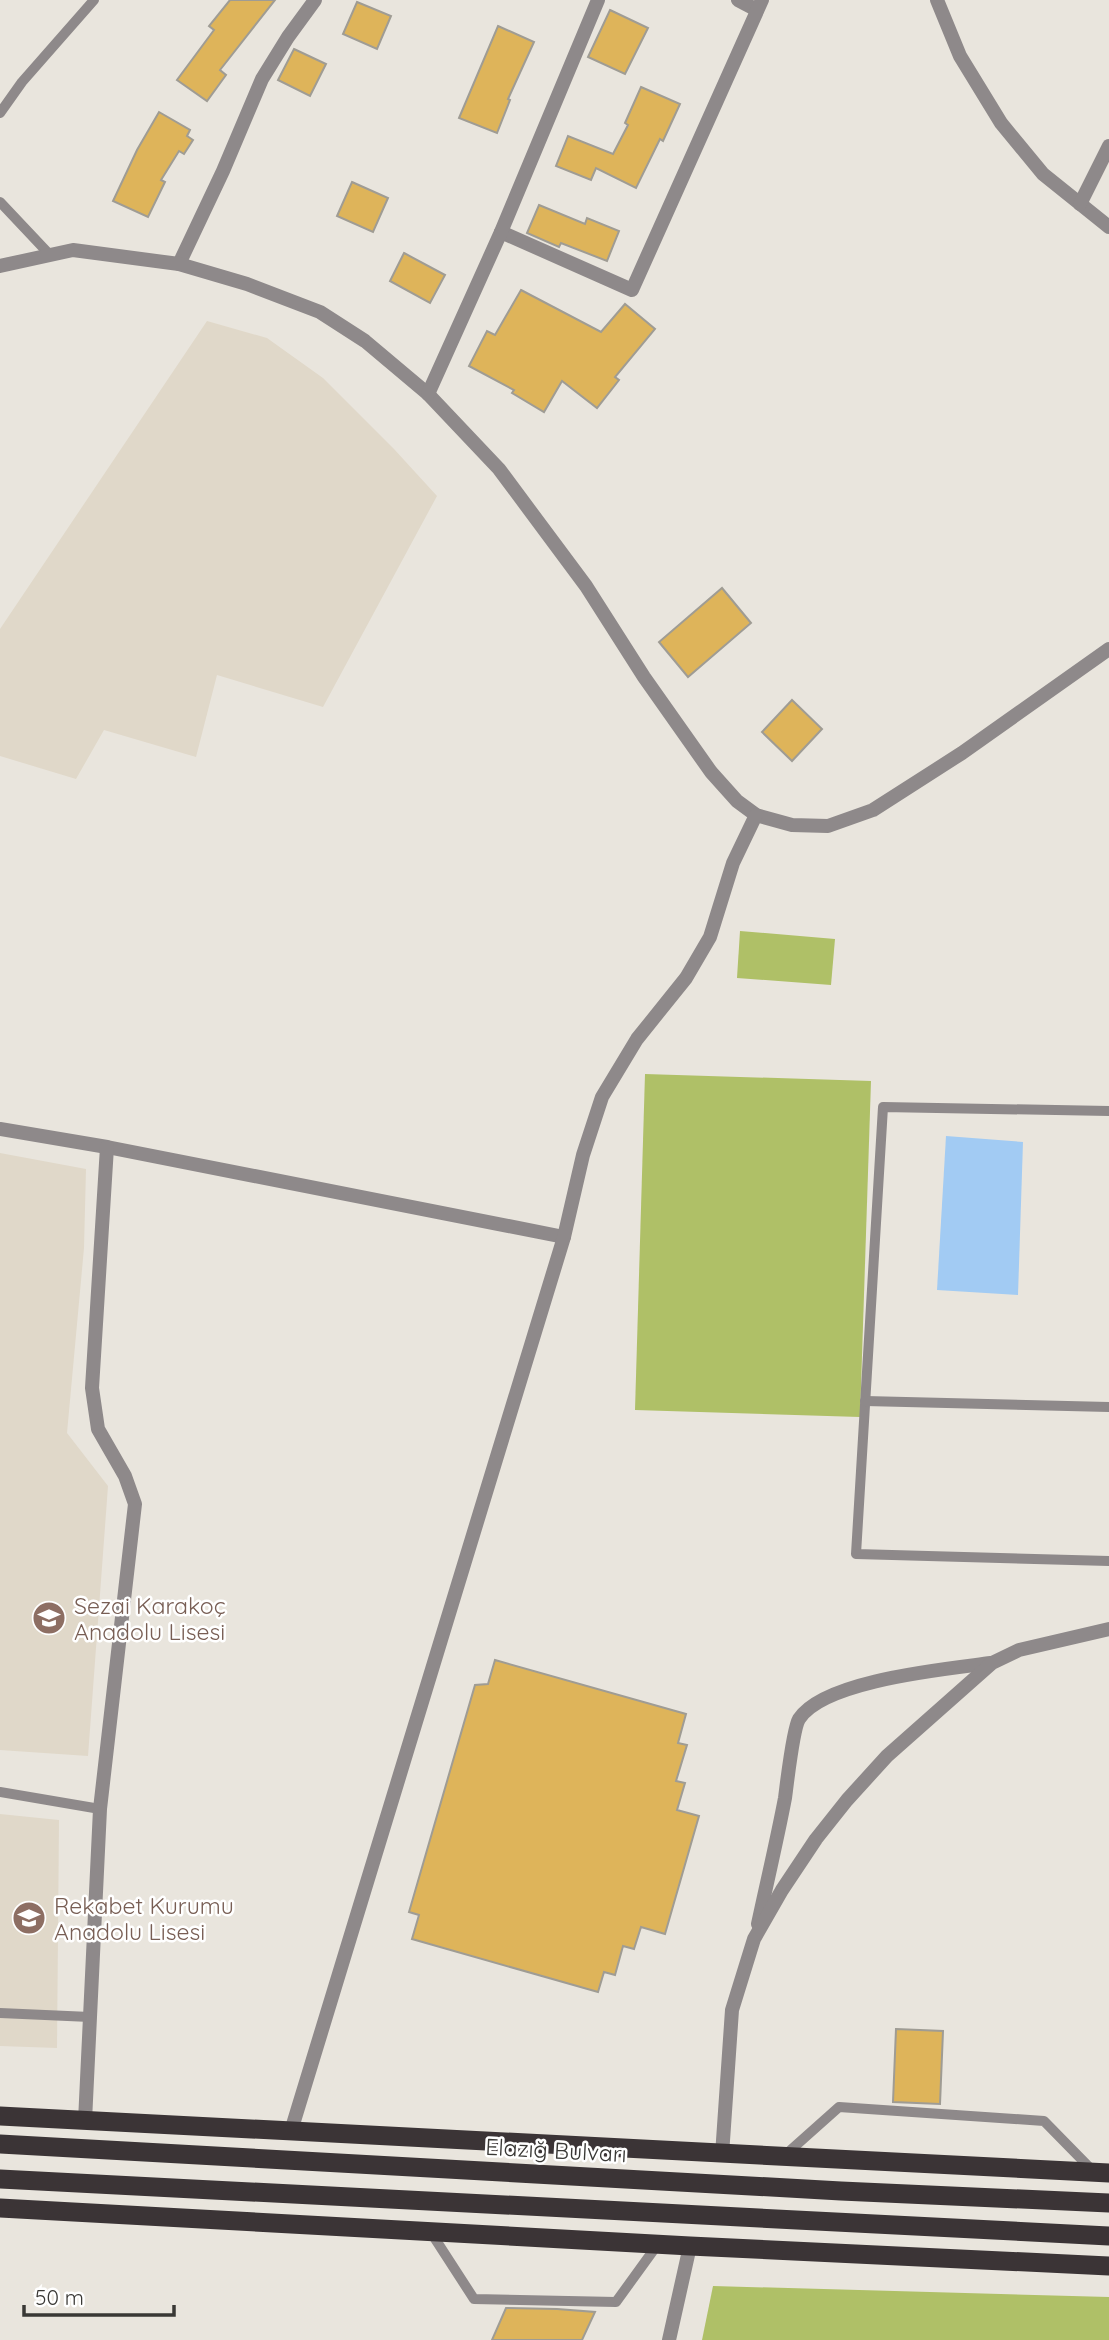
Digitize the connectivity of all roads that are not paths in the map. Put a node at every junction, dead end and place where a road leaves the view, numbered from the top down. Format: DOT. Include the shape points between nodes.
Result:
graph roads {
  1 [pos="94,0"];
  2 [pos="315,0"];
  3 [pos="597,0"];
  4 [pos="738,0"];
  5 [pos="937,0"];
  6 [pos="759,5"];
  7 [pos="0,113"];
  8 [pos="1109,145"];
  9 [pos="0,202"];
  10 [pos="1080,204"];
  11 [pos="1109,227"];
  12 [pos="501,232"];
  13 [pos="50,255"];
  14 [pos="179,264"];
  15 [pos="0,266"];
  16 [pos="428,394"];
  17 [pos="1109,649"];
  18 [pos="756,815"];
  19 [pos="1109,1111"];
  20 [pos="0,1129"];
  21 [pos="107,1147"];
  22 [pos="564,1237"];
  23 [pos="865,1401"];
  24 [pos="1109,1406"];
  25 [pos="1109,1562"];
  26 [pos="1109,1629"];
  27 [pos="992,1662"];
  28 [pos="0,1792"];
  29 [pos="100,1808"];
  30 [pos="754,1939"];
  31 [pos="0,2013"];
  32 [pos="90,2017"];
  33 [pos="0,2116"];
  34 [pos="85,2121"];
  35 [pos="291,2132"];
  36 [pos="0,2144"];
  37 [pos="722,2155"];
  38 [pos="782,2158"];
  39 [pos="1101,2173"];
  40 [pos="0,2179"];
  41 [pos="1109,2203"];
  42 [pos="0,2208"];
  43 [pos="430,2231"];
  44 [pos="1109,2236"];
  45 [pos="657,2244"];
  46 [pos="690,2246"];
  47 [pos="1109,2266"];
  48 [pos="669,2340"];
  1 -- 7 [label="lane"];
  2 -- 14 [label="street" via="262,79"];
  3 -- 12 [label="street"];
  4 -- 6 [label="street"];
  5 -- 10 [label="street" via="960,56 1001,123 1043,174"];
  6 -- 12 [label="street" via="632,290"];
  8 -- 10 [label="street"];
  9 -- 13 [label="lane"];
  10 -- 11 [label="street"];
  12 -- 16 [label="street"];
  13 -- 14 [label="street" via="73,250"];
  13 -- 15 [label="street"];
  14 -- 16 [label="street" via="320,312 365,341"];
  16 -- 18 [label="street" via="499,469 586,586 711,772"];
  17 -- 18 [label="street" via="873,810 828,826 792,825"];
  18 -- 22 [label="street" via="733,863 710,937 686,978 637,1039 603,1097 583,1155"];
  19 -- 23 [label="lane" via="883,1107"];
  20 -- 21 [label="street"];
  21 -- 22 [label="street"];
  21 -- 29 [label="street" via="92,1388 97,1429 125,1476 135,1504"];
  22 -- 35 [label="street"];
  23 -- 24 [label="lane"];
  23 -- 25 [label="lane" via="856,1553"];
  26 -- 27 [label="street" via="1019,1650"];
  27 -- 30 [label="street" via="887,1756 847,1800 816,1839"];
  27 -- 30 [label="street" via="902,1674 835,1694 814,1703 798,1720"];
  28 -- 29 [label="lane"];
  29 -- 32 [label="street"];
  30 -- 37 [label="street" via="732,2010"];
  31 -- 32 [label="lane"];
  32 -- 34 [label="street"];
  33 -- 34 [label="highway"];
  34 -- 35 [label="highway"];
  35 -- 37 [label="highway"];
  36 -- 41 [label="highway, Elazığ Bulvarı"];
  37 -- 38 [label="highway"];
  38 -- 39 [label="highway"];
  38 -- 39 [label="lane" via="839,2107 1044,2121"];
  40 -- 44 [label="highway"];
  42 -- 43 [label="highway"];
  43 -- 45 [label="highway"];
  43 -- 45 [label="lane" via="474,2299 616,2302"];
  45 -- 46 [label="highway"];
  46 -- 47 [label="highway"];
  46 -- 48 [label="street"];
}
